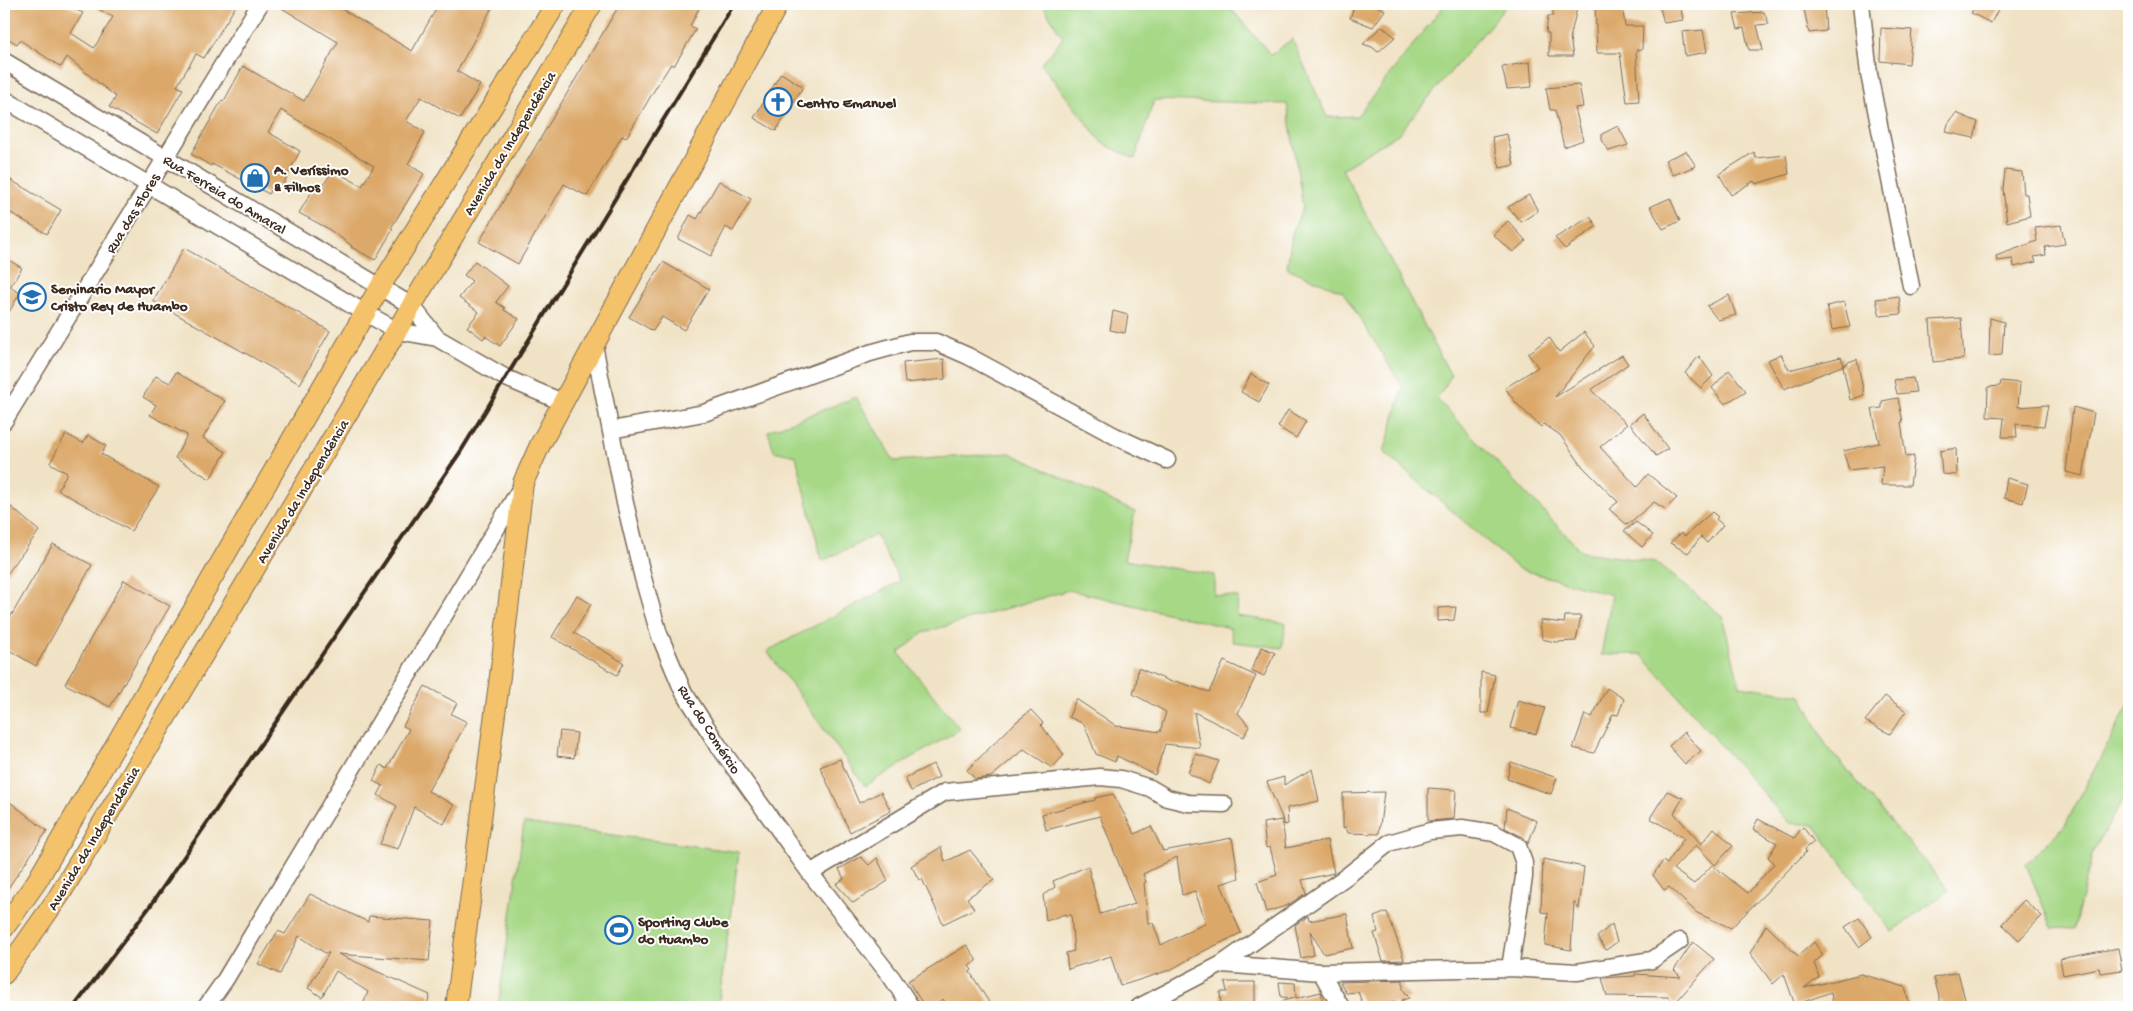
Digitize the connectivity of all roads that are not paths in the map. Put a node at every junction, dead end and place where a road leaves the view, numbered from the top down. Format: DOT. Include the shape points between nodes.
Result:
graph roads {
  1 [pos="260,4"];
  2 [pos="556,4"];
  3 [pos="592,4"];
  4 [pos="778,4"];
  5 [pos="1861,4"];
  6 [pos="4,61"];
  7 [pos="4,99"];
  8 [pos="493,105"];
  9 [pos="520,124"];
  10 [pos="165,158"];
  11 [pos="149,185"];
  12 [pos="1911,286"];
  13 [pos="380,287"];
  14 [pos="412,306"];
  15 [pos="365,313"];
  16 [pos="398,331"];
  17 [pos="437,338"];
  18 [pos="594,345"];
  19 [pos="562,402"];
  20 [pos="4,421"];
  21 [pos="611,430"];
  22 [pos="1167,460"];
  23 [pos="524,483"];
  24 [pos="1224,804"];
  25 [pos="810,873"];
  26 [pos="4,928"];
  27 [pos="1680,941"];
  28 [pos="1222,964"];
  29 [pos="1510,968"];
  30 [pos="1321,972"];
  31 [pos="4,974"];
  32 [pos="206,1007"];
  33 [pos="456,1007"];
  34 [pos="911,1007"];
  35 [pos="1139,1007"];
  36 [pos="1341,1007"];
  1 -- 10 [label="street, Rua das Flores"];
  2 -- 8 [label="main road, Avenida da Independência"];
  3 -- 9 [label="main road, Avenida da Independência"];
  4 -- 18 [label="main road"];
  5 -- 12 [label="street" via="1869,74"];
  6 -- 10 [label="street, Rua Ferreia do Amaral"];
  7 -- 11 [label="street, Rua Ferreia do Amaral"];
  8 -- 9 [label="main road"];
  8 -- 13 [label="main road, Avenida da Independência"];
  9 -- 14 [label="main road, Avenida da Independência"];
  10 -- 11 [label="street, Rua das Flores"];
  10 -- 13 [label="street, Rua Ferreia do Amaral"];
  11 -- 15 [label="street, Rua Ferreia do Amaral"];
  11 -- 20 [label="street, Rua das Flores"];
  13 -- 14 [label="street, Rua Ferreia do Amaral"];
  13 -- 15 [label="main road, Avenida da Independência"];
  14 -- 16 [label="main road, Avenida da Independência"];
  14 -- 17 [label="street, Rua Ferreia do Amaral"];
  15 -- 16 [label="street, Rua Ferreia do Amaral"];
  15 -- 26 [label="main road, Avenida da Independência" via="42,872"];
  16 -- 17 [label="street, Rua Ferreia do Amaral"];
  16 -- 31 [label="main road, Avenida da Independência" via="59,896"];
  17 -- 19 [label="street, Rua Ferreia do Amaral" via="506,378"];
  18 -- 19 [label="main road"];
  18 -- 21 [label="street, Rua do Comércio"];
  19 -- 23 [label="main road"];
  21 -- 22 [label="street" via="704,413 823,369 910,342 936,342"];
  21 -- 25 [label="street, Rua do Comércio" via="643,578 659,634 683,691"];
  23 -- 32 [label="street"];
  23 -- 33 [label="main road"];
  24 -- 25 [label="street" via="1188,803 1121,779 1100,777 944,792"];
  25 -- 34 [label="street, Rua do Comércio"];
  27 -- 29 [label="street" via="1652,960 1618,966 1577,972"];
  28 -- 29 [label="street" via="1389,843 1430,831 1462,828 1494,833 1518,846 1524,863"];
  28 -- 30 [label="street"];
  28 -- 35 [label="street"];
  29 -- 30 [label="street"];
  30 -- 36 [label="street"];
}
